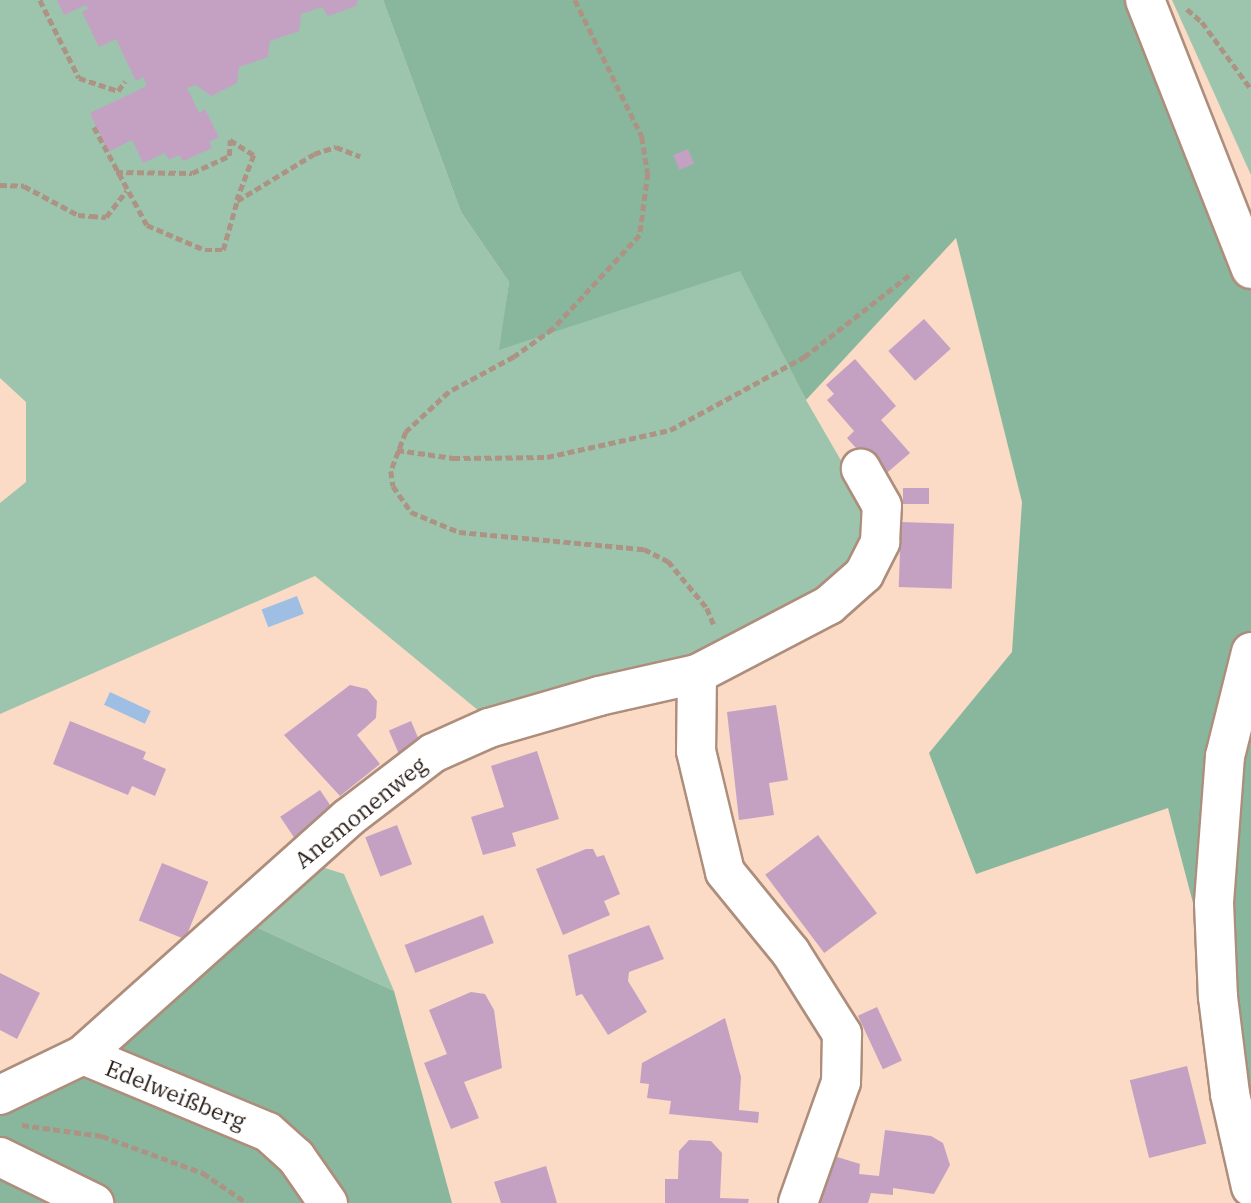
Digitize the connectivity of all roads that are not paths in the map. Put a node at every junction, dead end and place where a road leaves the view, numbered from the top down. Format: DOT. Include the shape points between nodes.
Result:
graph roads {
  1 [pos="1145,0"];
  2 [pos="1251,269"];
  3 [pos="861,469"];
  4 [pos="1251,652"];
  5 [pos="711,667"];
  6 [pos="83,1055"];
  7 [pos="4,1125"];
  8 [pos="1251,1187"];
  9 [pos="94,1203"];
  10 [pos="328,1203"];
  11 [pos="798,1203"];
  1 -- 2 [label="street"];
  3 -- 5 [label="street, Anemonenweg" via="882,506 880,542 871,565 829,605"];
  4 -- 8 [label="street" via="1225,756 1214,903 1218,997 1230,1094"];
  5 -- 6 [label="street, Anemonenweg" via="489,728 432,753 348,818"];
  5 -- 11 [label="street" via="696,751 725,872 792,953 842,1034 841,1082"];
  6 -- 7 [label="street, Edelweißberg"];
  6 -- 10 [label="street, Edelweißberg" via="268,1132 296,1157"];
  7 -- 9 [label="street"];
}
